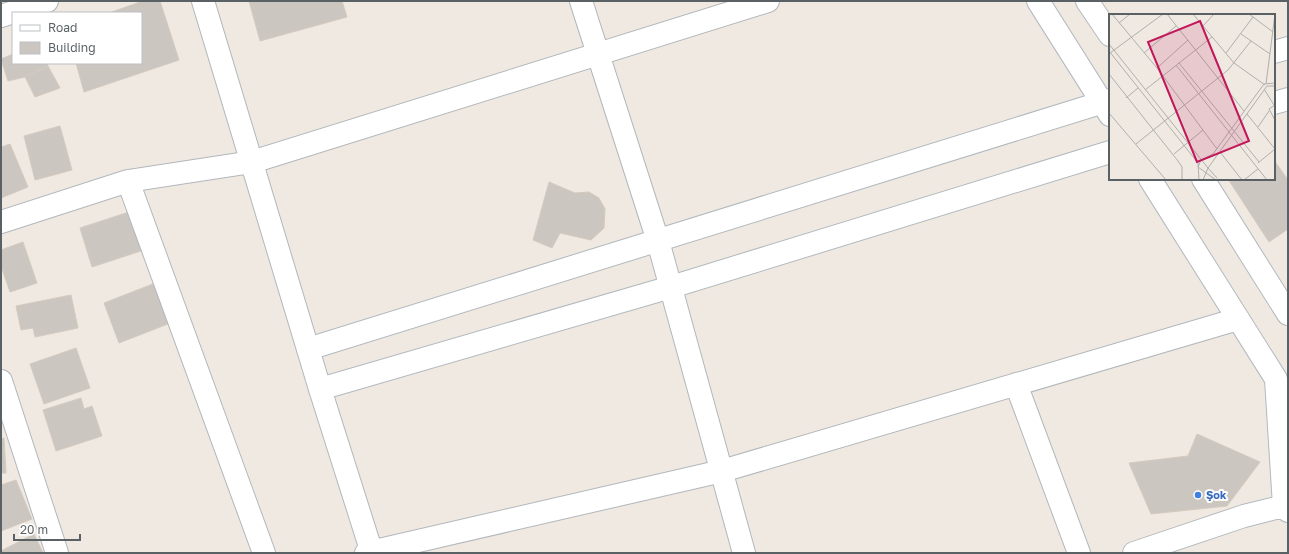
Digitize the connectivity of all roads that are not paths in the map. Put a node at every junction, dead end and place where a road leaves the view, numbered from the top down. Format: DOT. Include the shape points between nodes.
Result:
graph roads {
  1 [pos="47,1"];
  2 [pos="203,1"];
  3 [pos="581,1"];
  4 [pos="768,1"];
  5 [pos="1038,1"];
  6 [pos="1087,1"];
  7 [pos="12,12"];
  8 [pos="13,12"];
  9 [pos="1,16"];
  10 [pos="1109,34"];
  11 [pos="1288,48"];
  12 [pos="1275,52"];
  13 [pos="598,54"];
  14 [pos="1288,99"];
  15 [pos="1275,103"];
  16 [pos="1107,106"];
  17 [pos="1109,152"];
  18 [pos="252,162"];
  19 [pos="1151,180"];
  20 [pos="1204,180"];
  21 [pos="128,181"];
  22 [pos="1,222"];
  23 [pos="658,241"];
  24 [pos="671,287"];
  25 [pos="1286,306"];
  26 [pos="1238,318"];
  27 [pos="308,349"];
  28 [pos="1,381"];
  29 [pos="1016,384"];
  30 [pos="320,389"];
  31 [pos="722,471"];
  32 [pos="1287,508"];
  33 [pos="57,553"];
  34 [pos="264,553"];
  35 [pos="370,553"];
  36 [pos="744,553"];
  37 [pos="1079,553"];
  38 [pos="1134,553"];
  1 -- 8 [label="street"];
  2 -- 18 [label="street"];
  3 -- 13 [label="street"];
  4 -- 13 [label="street"];
  5 -- 16 [label="street"];
  6 -- 10 [label="street"];
  7 -- 9 [label="street"];
  11 -- 12 [label="street"];
  13 -- 18 [label="street"];
  13 -- 23 [label="street"];
  14 -- 15 [label="street"];
  16 -- 23 [label="street"];
  17 -- 24 [label="street"];
  18 -- 21 [label="street"];
  18 -- 27 [label="street"];
  19 -- 26 [label="street"];
  20 -- 25 [label="street"];
  21 -- 22 [label="street"];
  21 -- 34 [label="street"];
  23 -- 24 [label="street"];
  23 -- 27 [label="street"];
  24 -- 30 [label="street"];
  24 -- 31 [label="street"];
  26 -- 29 [label="street"];
  26 -- 32 [label="street" via="1276,379"];
  27 -- 30 [label="street"];
  28 -- 33 [label="street"];
  29 -- 31 [label="street"];
  29 -- 37 [label="street"];
  30 -- 35 [label="street"];
  31 -- 35 [label="street"];
  31 -- 36 [label="street"];
  32 -- 38 [label="street" via="1244,516"];
}
